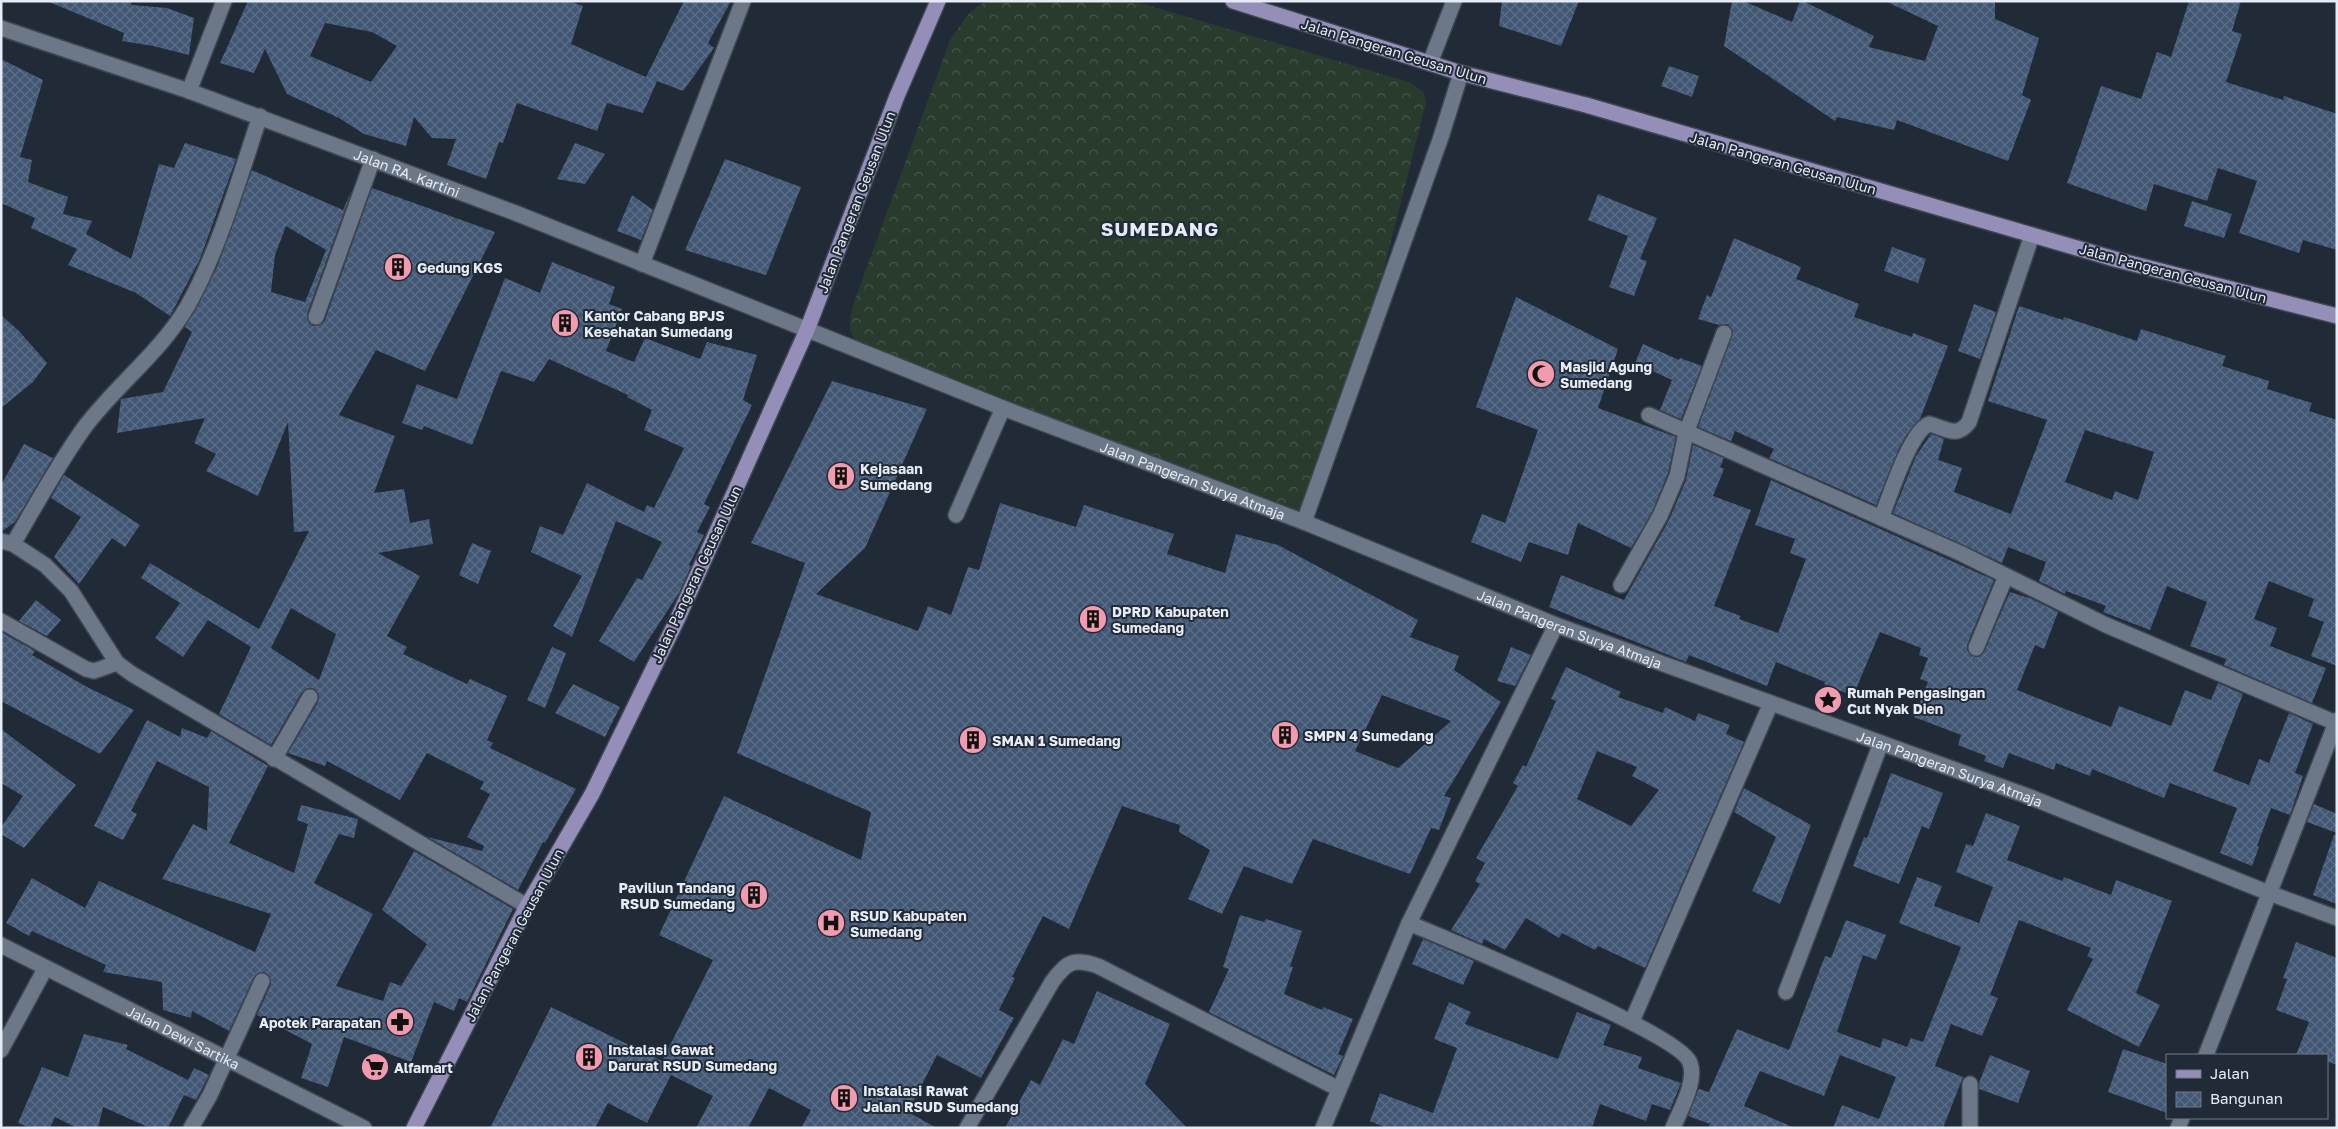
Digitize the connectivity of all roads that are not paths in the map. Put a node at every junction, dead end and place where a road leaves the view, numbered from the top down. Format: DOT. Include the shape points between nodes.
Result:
graph roads {
  1 [pos="224,1"];
  2 [pos="742,1"];
  3 [pos="938,1"];
  4 [pos="1233,1"];
  5 [pos="1454,1"];
  6 [pos="1,28"];
  7 [pos="1430,63"];
  8 [pos="1461,73"];
  9 [pos="190,91"];
  10 [pos="260,116"];
  11 [pos="373,160"];
  12 [pos="2032,235"];
  13 [pos="642,264"];
  14 [pos="2337,316"];
  15 [pos="316,317"];
  16 [pos="807,330"];
  17 [pos="1724,333"];
  18 [pos="1002,408"];
  19 [pos="1650,415"];
  20 [pos="1686,433"];
  21 [pos="956,515"];
  22 [pos="1881,518"];
  23 [pos="1304,522"];
  24 [pos="7,542"];
  25 [pos="2006,576"];
  26 [pos="1621,585"];
  27 [pos="1,621"];
  28 [pos="1556,625"];
  29 [pos="1976,648"];
  30 [pos="117,664"];
  31 [pos="310,697"];
  32 [pos="1770,703"];
  33 [pos="2336,721"];
  34 [pos="1880,743"];
  35 [pos="274,759"];
  36 [pos="2269,893"];
  37 [pos="527,906"];
  38 [pos="2337,918"];
  39 [pos="1409,923"];
  40 [pos="1,945"];
  41 [pos="46,969"];
  42 [pos="262,981"];
  43 [pos="1786,992"];
  44 [pos="1632,1021"];
  45 [pos="1,1050"];
  46 [pos="2206,1054"];
  47 [pos="226,1058"];
  48 [pos="1970,1084"];
  49 [pos="1339,1089"];
  50 [pos="191,1128"];
  51 [pos="364,1128"];
  52 [pos="414,1128"];
  53 [pos="967,1128"];
  54 [pos="1323,1128"];
  55 [pos="1673,1128"];
  56 [pos="1970,1128"];
  1 -- 9 [label="street"];
  2 -- 13 [label="street"];
  3 -- 16 [label="main road, Jalan Pangeran Geusan Ulun" via="897,96"];
  4 -- 7 [label="main road, Jalan Pangeran Geusan Ulun"];
  5 -- 7 [label="street"];
  6 -- 9 [label="street, Jalan RA. Kartini"];
  7 -- 8 [label="main road, Jalan Pangeran Geusan Ulun"];
  8 -- 12 [label="main road, Jalan Pangeran Geusan Ulun" via="1586,105"];
  8 -- 23 [label="street" via="1438,147"];
  9 -- 10 [label="street, Jalan RA. Kartini"];
  10 -- 11 [label="street, Jalan RA. Kartini"];
  10 -- 24 [label="street" via="216,245 187,307 159,347 116,389 83,428"];
  11 -- 13 [label="street, Jalan RA. Kartini"];
  11 -- 15 [label="street"];
  12 -- 14 [label="main road, Jalan Pangeran Geusan Ulun"];
  12 -- 22 [label="street" via="1969,422 1960,431 1928,424 1920,429"];
  13 -- 16 [label="street, Jalan RA. Kartini"];
  16 -- 18 [label="street, Jalan Pangeran Surya Atmaja"];
  16 -- 37 [label="main road, Jalan Pangeran Geusan Ulun" via="678,618 592,794"];
  17 -- 20 [label="street"];
  18 -- 21 [label="street"];
  18 -- 23 [label="street, Jalan Pangeran Surya Atmaja"];
  19 -- 20 [label="street"];
  20 -- 22 [label="street"];
  20 -- 26 [label="street" via="1676,476 1660,516"];
  22 -- 25 [label="street"];
  23 -- 28 [label="street, Jalan Pangeran Surya Atmaja"];
  24 -- 30 [label="street" via="45,565 71,591"];
  25 -- 29 [label="street"];
  25 -- 33 [label="street" via="2106,625"];
  27 -- 30 [label="street" via="86,669 100,670"];
  28 -- 32 [label="street, Jalan Pangeran Surya Atmaja"];
  28 -- 39 [label="street"];
  30 -- 35 [label="street"];
  31 -- 35 [label="street"];
  32 -- 34 [label="street, Jalan Pangeran Surya Atmaja"];
  32 -- 44 [label="street"];
  33 -- 36 [label="street"];
  34 -- 36 [label="street, Jalan Pangeran Surya Atmaja" via="2030,797"];
  34 -- 43 [label="street"];
  35 -- 37 [label="street"];
  36 -- 38 [label="street, Jalan Pangeran Surya Atmaja"];
  36 -- 46 [label="street"];
  37 -- 52 [label="main road, Jalan Pangeran Geusan Ulun"];
  39 -- 44 [label="street"];
  39 -- 49 [label="street"];
  40 -- 41 [label="street, Jalan Dewi Sartika"];
  41 -- 45 [label="street"];
  41 -- 47 [label="street, Jalan Dewi Sartika"];
  42 -- 47 [label="street"];
  44 -- 55 [label="street" via="1676,1047 1691,1064 1690,1081"];
  47 -- 50 [label="street"];
  47 -- 51 [label="street, Jalan Dewi Sartika"];
  48 -- 56 [label="street"];
  49 -- 53 [label="street" via="1098,966 1083,961 1071,962 1060,969"];
  49 -- 54 [label="street"];
}
